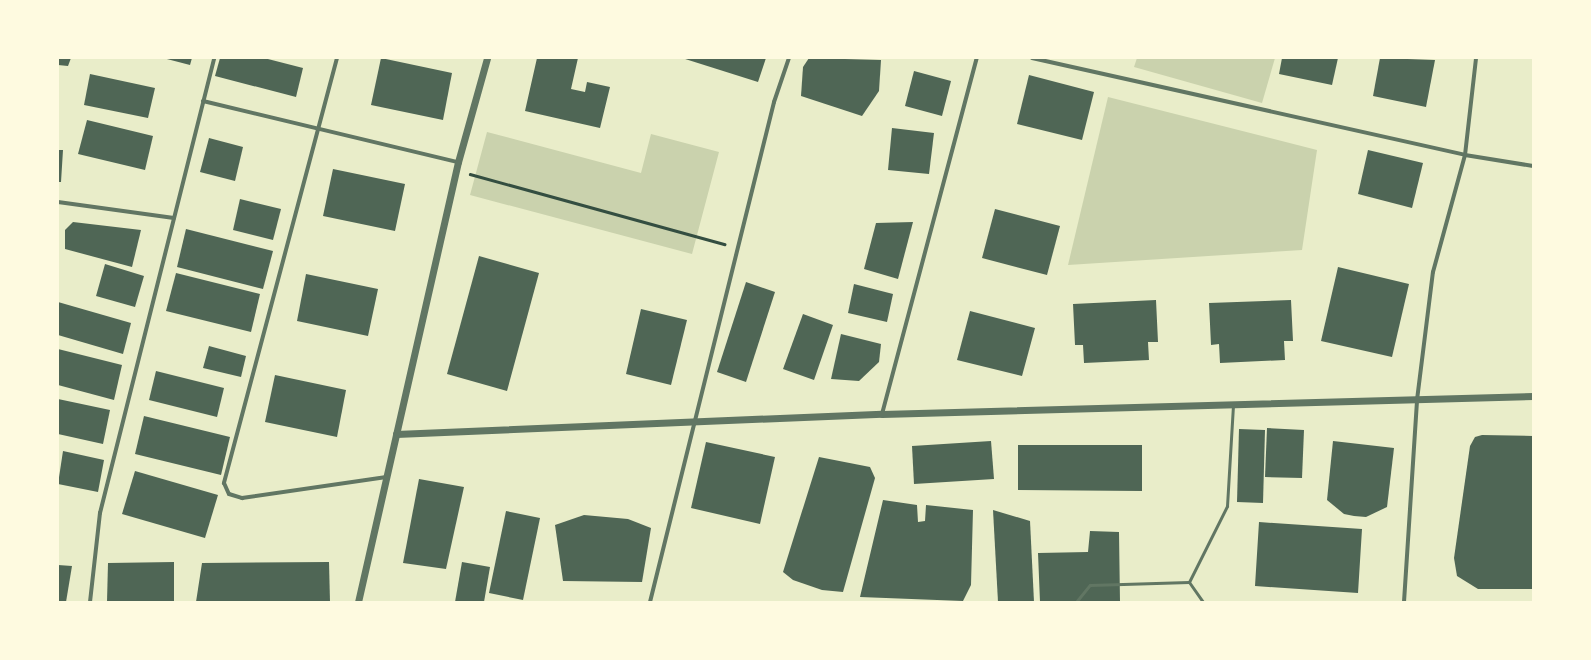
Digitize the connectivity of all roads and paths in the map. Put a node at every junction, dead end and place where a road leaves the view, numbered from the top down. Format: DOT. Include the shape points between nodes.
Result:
graph roads {
  1 [pos="214,58"];
  2 [pos="337,58"];
  3 [pos="487,58"];
  4 [pos="790,58"];
  5 [pos="977,58"];
  6 [pos="1032,58"];
  7 [pos="1476,58"];
  8 [pos="203,101"];
  9 [pos="317,127"];
  10 [pos="1465,155"];
  11 [pos="458,162"];
  12 [pos="1533,166"];
  13 [pos="456,171"];
  14 [pos="58,202"];
  15 [pos="174,218"];
  16 [pos="738,247"];
  17 [pos="1533,396"];
  18 [pos="1417,400"];
  19 [pos="1233,405"];
  20 [pos="882,414"];
  21 [pos="694,422"];
  22 [pos="396,434"];
  23 [pos="386,477"];
  24 [pos="1189,582"];
  25 [pos="90,602"];
  26 [pos="358,602"];
  27 [pos="650,602"];
  28 [pos="1076,602"];
  29 [pos="1203,602"];
  30 [pos="1404,602"];
  1 -- 8 [label="street"];
  2 -- 9 [label="street"];
  3 -- 11 [label="street"];
  4 -- 16 [label="street" via="774,102"];
  5 -- 20 [label="street"];
  6 -- 10 [label="street"];
  7 -- 10 [label="street"];
  8 -- 9 [label="street"];
  8 -- 15 [label="street"];
  9 -- 11 [label="street"];
  9 -- 23 [label="street" via="224,483 229,494 242,498"];
  10 -- 12 [label="street"];
  10 -- 18 [label="street" via="1433,272"];
  11 -- 13 [label="street"];
  13 -- 16 [label="path"];
  13 -- 22 [label="street"];
  14 -- 15 [label="street"];
  15 -- 25 [label="street" via="100,513"];
  16 -- 21 [label="street"];
  17 -- 18 [label="street"];
  18 -- 19 [label="street"];
  18 -- 30 [label="street"];
  19 -- 20 [label="street"];
  19 -- 24 [label="lane" via="1227,506"];
  20 -- 21 [label="street"];
  21 -- 22 [label="street"];
  21 -- 27 [label="street"];
  22 -- 23 [label="street"];
  23 -- 26 [label="street"];
  24 -- 28 [label="lane" via="1090,585"];
  24 -- 29 [label="lane"];
}
